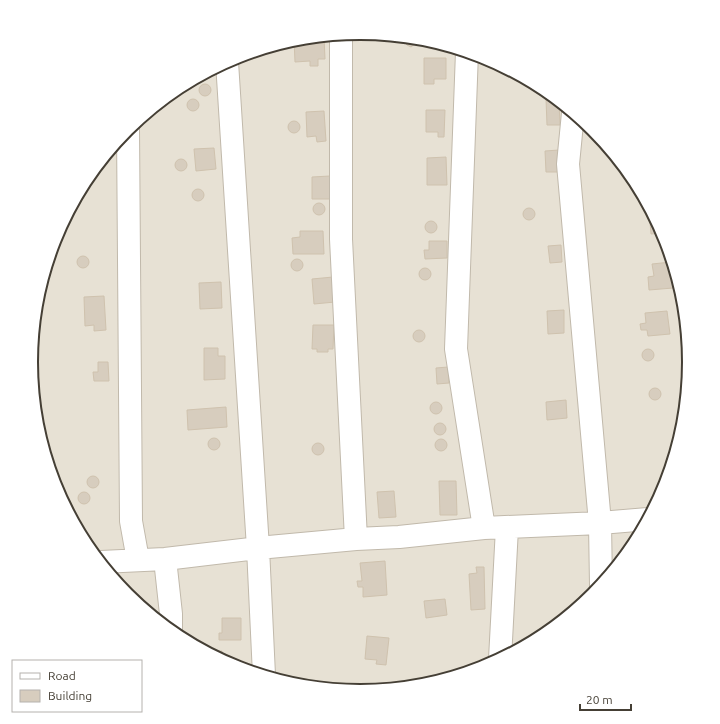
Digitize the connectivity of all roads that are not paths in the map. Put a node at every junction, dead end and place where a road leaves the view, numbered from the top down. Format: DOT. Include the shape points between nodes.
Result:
graph roads {
  1 [pos="341,41"];
  2 [pos="467,58"];
  3 [pos="227,69"];
  4 [pos="572,120"];
  5 [pos="128,138"];
  6 [pos="641,520"];
  7 [pos="600,523"];
  8 [pos="484,528"];
  9 [pos="507,528"];
  10 [pos="356,539"];
  11 [pos="258,548"];
  12 [pos="165,559"];
  13 [pos="138,560"];
  14 [pos="108,562"];
  15 [pos="601,575"];
  16 [pos="171,622"];
  17 [pos="500,652"];
  18 [pos="264,669"];
  1 -- 10 [label="street" via="340,239"];
  2 -- 8 [label="street" via="456,349"];
  3 -- 11 [label="street"];
  4 -- 7 [label="street" via="568,164"];
  5 -- 13 [label="street" via="131,522"];
  6 -- 7 [label="street"];
  7 -- 9 [label="street"];
  7 -- 15 [label="street"];
  8 -- 9 [label="street"];
  8 -- 10 [label="street"];
  9 -- 17 [label="street"];
  10 -- 11 [label="street"];
  11 -- 12 [label="street"];
  11 -- 18 [label="street"];
  12 -- 13 [label="street"];
  12 -- 16 [label="street"];
  13 -- 14 [label="street"];
}
